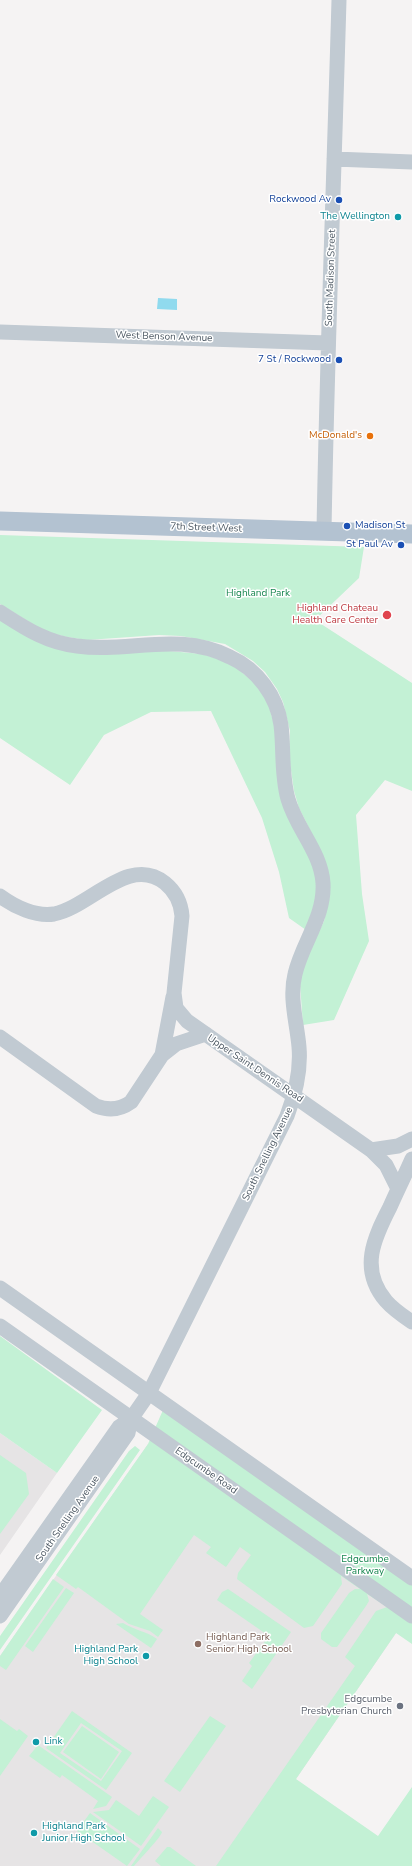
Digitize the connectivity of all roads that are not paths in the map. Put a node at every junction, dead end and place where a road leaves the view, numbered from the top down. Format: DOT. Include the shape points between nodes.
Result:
graph roads {
  1 [pos="339,0"];
  2 [pos="334,159"];
  3 [pos="412,162"];
  4 [pos="0,332"];
  5 [pos="328,343"];
  6 [pos="0,521"];
  7 [pos="324,531"];
  8 [pos="412,534"];
  9 [pos="0,612"];
  10 [pos="0,896"];
  11 [pos="174,993"];
  12 [pos="206,1034"];
  13 [pos="0,1037"];
  14 [pos="162,1055"];
  15 [pos="293,1095"];
  16 [pos="412,1139"];
  17 [pos="371,1150"];
  18 [pos="412,1159"];
  19 [pos="398,1189"];
  20 [pos="0,1288"];
  21 [pos="412,1322"];
  22 [pos="0,1326"];
  23 [pos="149,1394"];
  24 [pos="131,1419"];
  25 [pos="412,1578"];
  26 [pos="0,1596"];
  27 [pos="0,1616"];
  28 [pos="412,1616"];
  1 -- 2 [label="street, South Madison Street"];
  2 -- 3 [label="street"];
  2 -- 5 [label="street, South Madison Street"];
  4 -- 5 [label="street, West Benson Avenue"];
  5 -- 7 [label="street, South Madison Street"];
  6 -- 7 [label="main road, 7th Street West"];
  7 -- 8 [label="main road, 7th Street West"];
  9 -- 15 [label="street, South Snelling Avenue" via="42,637 75,646 105,647 156,643 220,652 249,668 268,690 274,700 281,724 287,798 296,822 318,860 323,882 320,912 303,949 292,988 300,1061"];
  10 -- 11 [label="street" via="26,910 55,914 125,877 145,873 161,879 177,894 182,911"];
  11 -- 12 [label="street" via="176,1008 187,1021"];
  11 -- 14 [label="street"];
  12 -- 14 [label="street, Upper Saint Dennis Road" via="176,1044"];
  12 -- 15 [label="street, Upper Saint Dennis Road"];
  13 -- 14 [label="street, Upper Saint Dennis Road" via="96,1106 108,1110 131,1102"];
  15 -- 17 [label="street, Upper Saint Dennis Road"];
  15 -- 23 [label="street, South Snelling Avenue" via="287,1116"];
  16 -- 17 [label="street" via="398,1146"];
  17 -- 19 [label="street, Upper Saint Dennis Road" via="386,1165"];
  18 -- 19 [label="street"];
  19 -- 21 [label="street" via="373,1243 371,1268 376,1285 386,1301"];
  20 -- 23 [label="street"];
  22 -- 24 [label="street, Edgcumbe Road"];
  23 -- 24 [label="street, South Snelling Avenue"];
  23 -- 25 [label="street"];
  24 -- 26 [label="street, South Snelling Avenue" via="119,1427"];
  24 -- 27 [label="street, South Snelling Avenue" via="128,1433"];
  24 -- 28 [label="street, Edgcumbe Road"];
}
